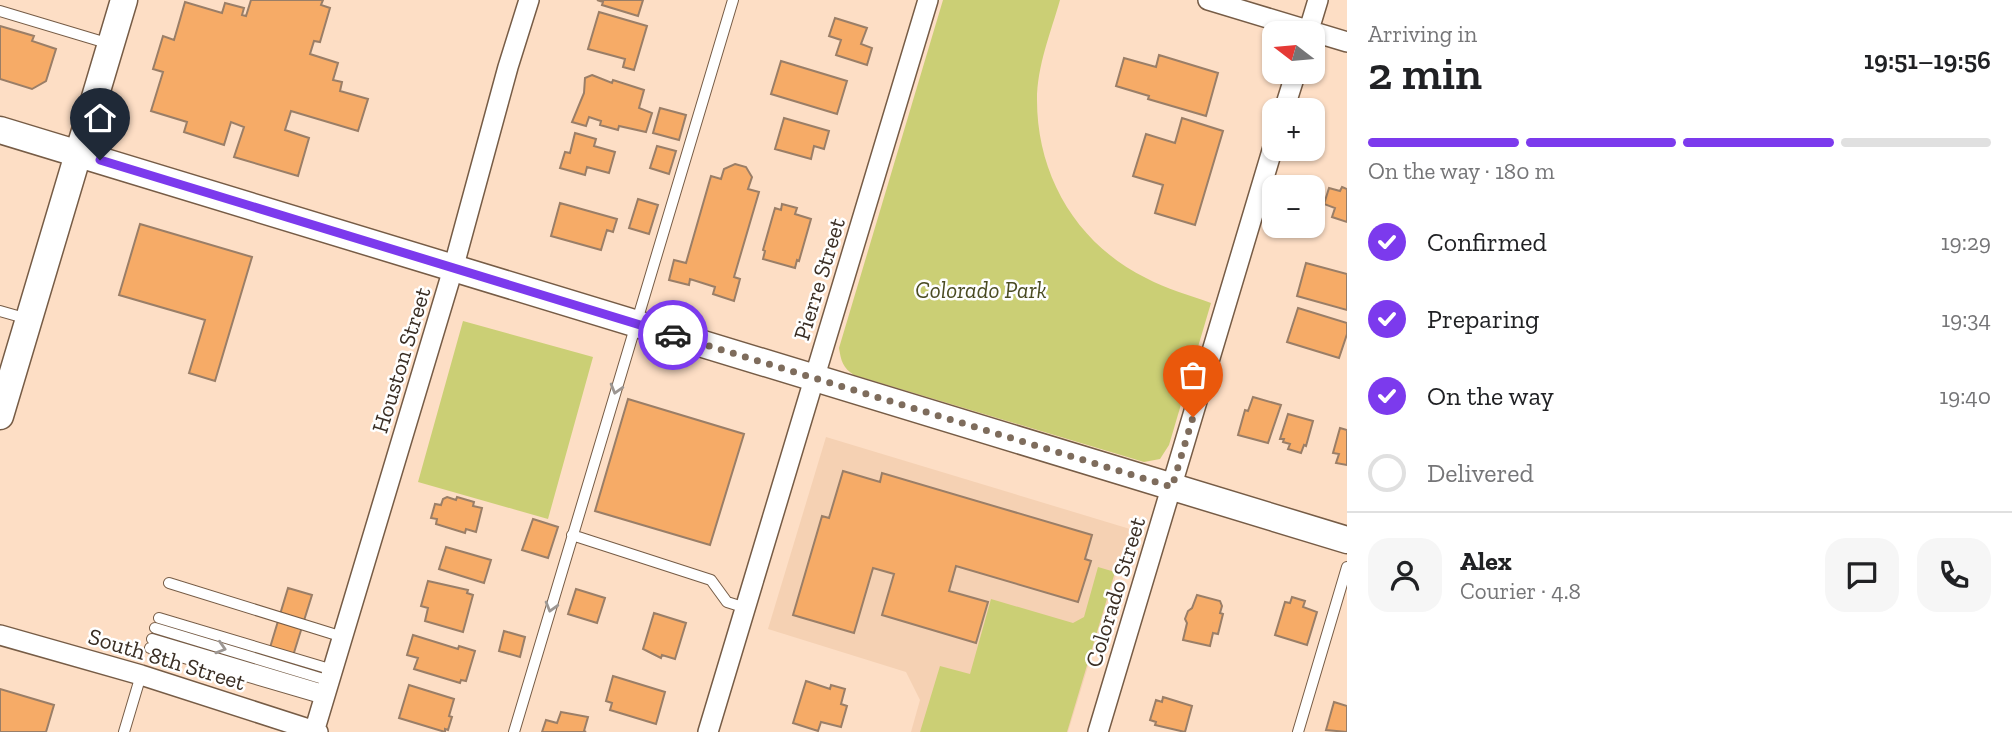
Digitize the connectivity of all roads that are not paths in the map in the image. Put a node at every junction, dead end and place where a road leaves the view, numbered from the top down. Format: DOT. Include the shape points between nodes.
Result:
graph roads {
  1 [pos="124,0"];
  2 [pos="529,0"];
  3 [pos="733,0"];
  4 [pos="928,0"];
  5 [pos="1208,0"];
  6 [pos="1318,0"];
  7 [pos="0,10"];
  8 [pos="1274,21"];
  9 [pos="1311,21"];
  10 [pos="1325,36"];
  11 [pos="1347,42"];
  12 [pos="110,44"];
  13 [pos="0,130"];
  14 [pos="78,153"];
  15 [pos="1269,161"];
  16 [pos="453,269"];
  17 [pos="0,311"];
  18 [pos="29,319"];
  19 [pos="635,323"];
  20 [pos="815,378"];
  21 [pos="0,416"];
  22 [pos="1172,487"];
  23 [pos="572,535"];
  24 [pos="1347,540"];
  25 [pos="1347,567"];
  26 [pos="169,583"];
  27 [pos="746,608"];
  28 [pos="157,623"];
  29 [pos="0,635"];
  30 [pos="343,638"];
  31 [pos="151,643"];
  32 [pos="141,675"];
  33 [pos="329,685"];
  34 [pos="124,732"];
  35 [pos="316,732"];
  36 [pos="514,732"];
  37 [pos="708,732"];
  38 [pos="1098,732"];
  39 [pos="1297,732"];
  1 -- 12 [label="street"];
  2 -- 16 [label="street, Houston Street"];
  3 -- 19 [label="lane"];
  4 -- 20 [label="street, Pierre Street"];
  5 -- 8 [label="street"];
  6 -- 9 [label="street"];
  7 -- 12 [label="lane"];
  10 -- 11 [label="street"];
  12 -- 14 [label="street"];
  13 -- 14 [label="street"];
  14 -- 16 [label="street"];
  14 -- 18 [label="street"];
  15 -- 22 [label="street, Colorado Street"];
  16 -- 19 [label="street"];
  16 -- 30 [label="street, Houston Street"];
  17 -- 18 [label="lane"];
  18 -- 21 [label="street"];
  19 -- 20 [label="street"];
  19 -- 23 [label="lane, one-way"];
  20 -- 22 [label="street"];
  20 -- 27 [label="street, Pierre Street"];
  22 -- 24 [label="street"];
  22 -- 38 [label="street, Colorado Street"];
  23 -- 27 [label="lane" via="711,580 727,602"];
  23 -- 36 [label="lane, one-way"];
  25 -- 39 [label="lane"];
  26 -- 30 [label="lane"];
  27 -- 37 [label="street, Pierre Street"];
  28 -- 33 [label="lane"];
  29 -- 32 [label="street, South 8th Street"];
  30 -- 33 [label="street, Houston Street"];
  31 -- 33 [label="lane, one-way"];
  32 -- 34 [label="lane"];
  32 -- 35 [label="street, South 8th Street"];
  33 -- 35 [label="street, Houston Street"];
}
